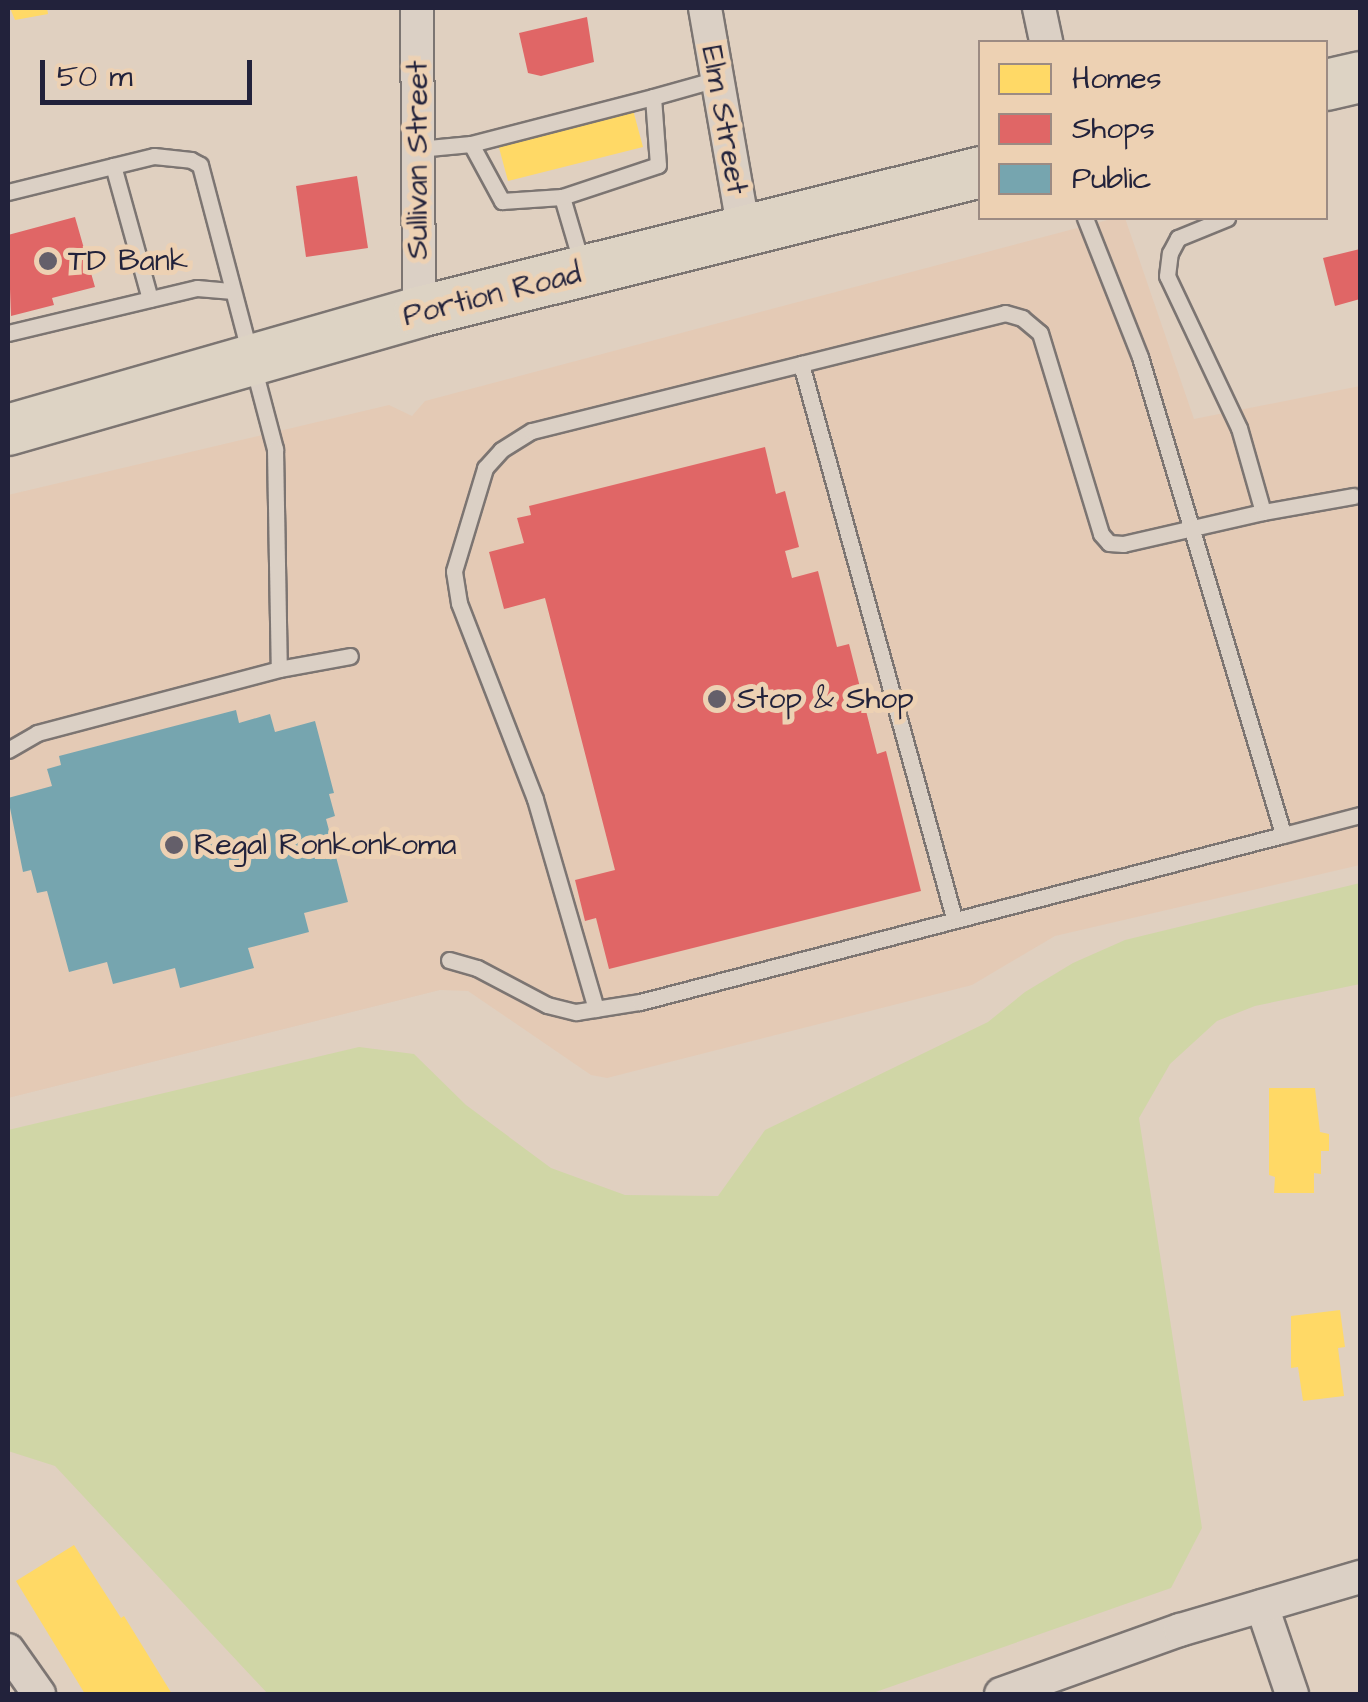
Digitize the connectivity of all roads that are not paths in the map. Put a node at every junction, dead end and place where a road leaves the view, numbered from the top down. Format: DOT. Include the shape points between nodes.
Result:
graph roads {
  1 [pos="417,8"];
  2 [pos="705,8"];
  3 [pos="1039,8"];
  4 [pos="1046,40"];
  5 [pos="1360,77"];
  6 [pos="717,79"];
  7 [pos="1328,85"];
  8 [pos="653,97"];
  9 [pos="471,144"];
  10 [pos="418,149"];
  11 [pos="113,166"];
  12 [pos="978,173"];
  13 [pos="8,192"];
  14 [pos="562,197"];
  15 [pos="1087,220"];
  16 [pos="1222,220"];
  17 [pos="744,232"];
  18 [pos="584,272"];
  19 [pos="233,291"];
  20 [pos="150,299"];
  21 [pos="419,312"];
  22 [pos="8,333"];
  23 [pos="250,360"];
  24 [pos="801,364"];
  25 [pos="8,430"];
  26 [pos="1354,496"];
  27 [pos="1263,512"];
  28 [pos="1192,525"];
  29 [pos="350,656"];
  30 [pos="280,669"];
  31 [pos="8,750"];
  32 [pos="1360,815"];
  33 [pos="1282,835"];
  34 [pos="954,918"];
  35 [pos="449,960"];
  36 [pos="596,1008"];
  37 [pos="1360,1577"];
  38 [pos="1262,1606"];
  39 [pos="8,1650"];
  40 [pos="39,1694"];
  41 [pos="1001,1694"];
  42 [pos="1292,1694"];
  1 -- 10 [label="street, Sullivan Street"];
  2 -- 6 [label="street, Elm Street"];
  3 -- 4 [label="street"];
  5 -- 7 [label="main road"];
  6 -- 8 [label="lane"];
  6 -- 17 [label="street, Elm Street"];
  8 -- 9 [label="lane"];
  8 -- 14 [label="lane" via="658,165"];
  9 -- 10 [label="lane"];
  9 -- 14 [label="lane" via="502,200"];
  10 -- 21 [label="street, Sullivan Street"];
  11 -- 13 [label="lane"];
  11 -- 19 [label="lane" via="170,156 200,165"];
  11 -- 20 [label="lane"];
  12 -- 17 [label="main road, Portion Road"];
  14 -- 18 [label="lane"];
  15 -- 28 [label="lane" via="1140,357"];
  16 -- 27 [label="lane" via="1178,238 1167,276 1239,428"];
  17 -- 18 [label="main road, Portion Road"];
  18 -- 21 [label="main road, Portion Road"];
  19 -- 20 [label="lane" via="197,288"];
  19 -- 23 [label="lane"];
  20 -- 22 [label="lane"];
  21 -- 23 [label="main road, Portion Road"];
  23 -- 25 [label="main road, Portion Road"];
  23 -- 30 [label="lane" via="275,449"];
  24 -- 28 [label="lane" via="1005,313 1022,318 1040,333 1108,543"];
  24 -- 34 [label="lane"];
  24 -- 36 [label="lane" via="532,431 485,468 454,571 459,603 535,800"];
  26 -- 27 [label="lane"];
  27 -- 28 [label="lane"];
  28 -- 33 [label="lane"];
  29 -- 30 [label="lane"];
  30 -- 31 [label="lane" via="37,732"];
  32 -- 33 [label="lane"];
  33 -- 34 [label="lane"];
  34 -- 36 [label="lane"];
  35 -- 36 [label="lane" via="547,1006"];
  37 -- 38 [label="street"];
  38 -- 41 [label="street"];
  38 -- 42 [label="street"];
  39 -- 40 [label="street"];
}
